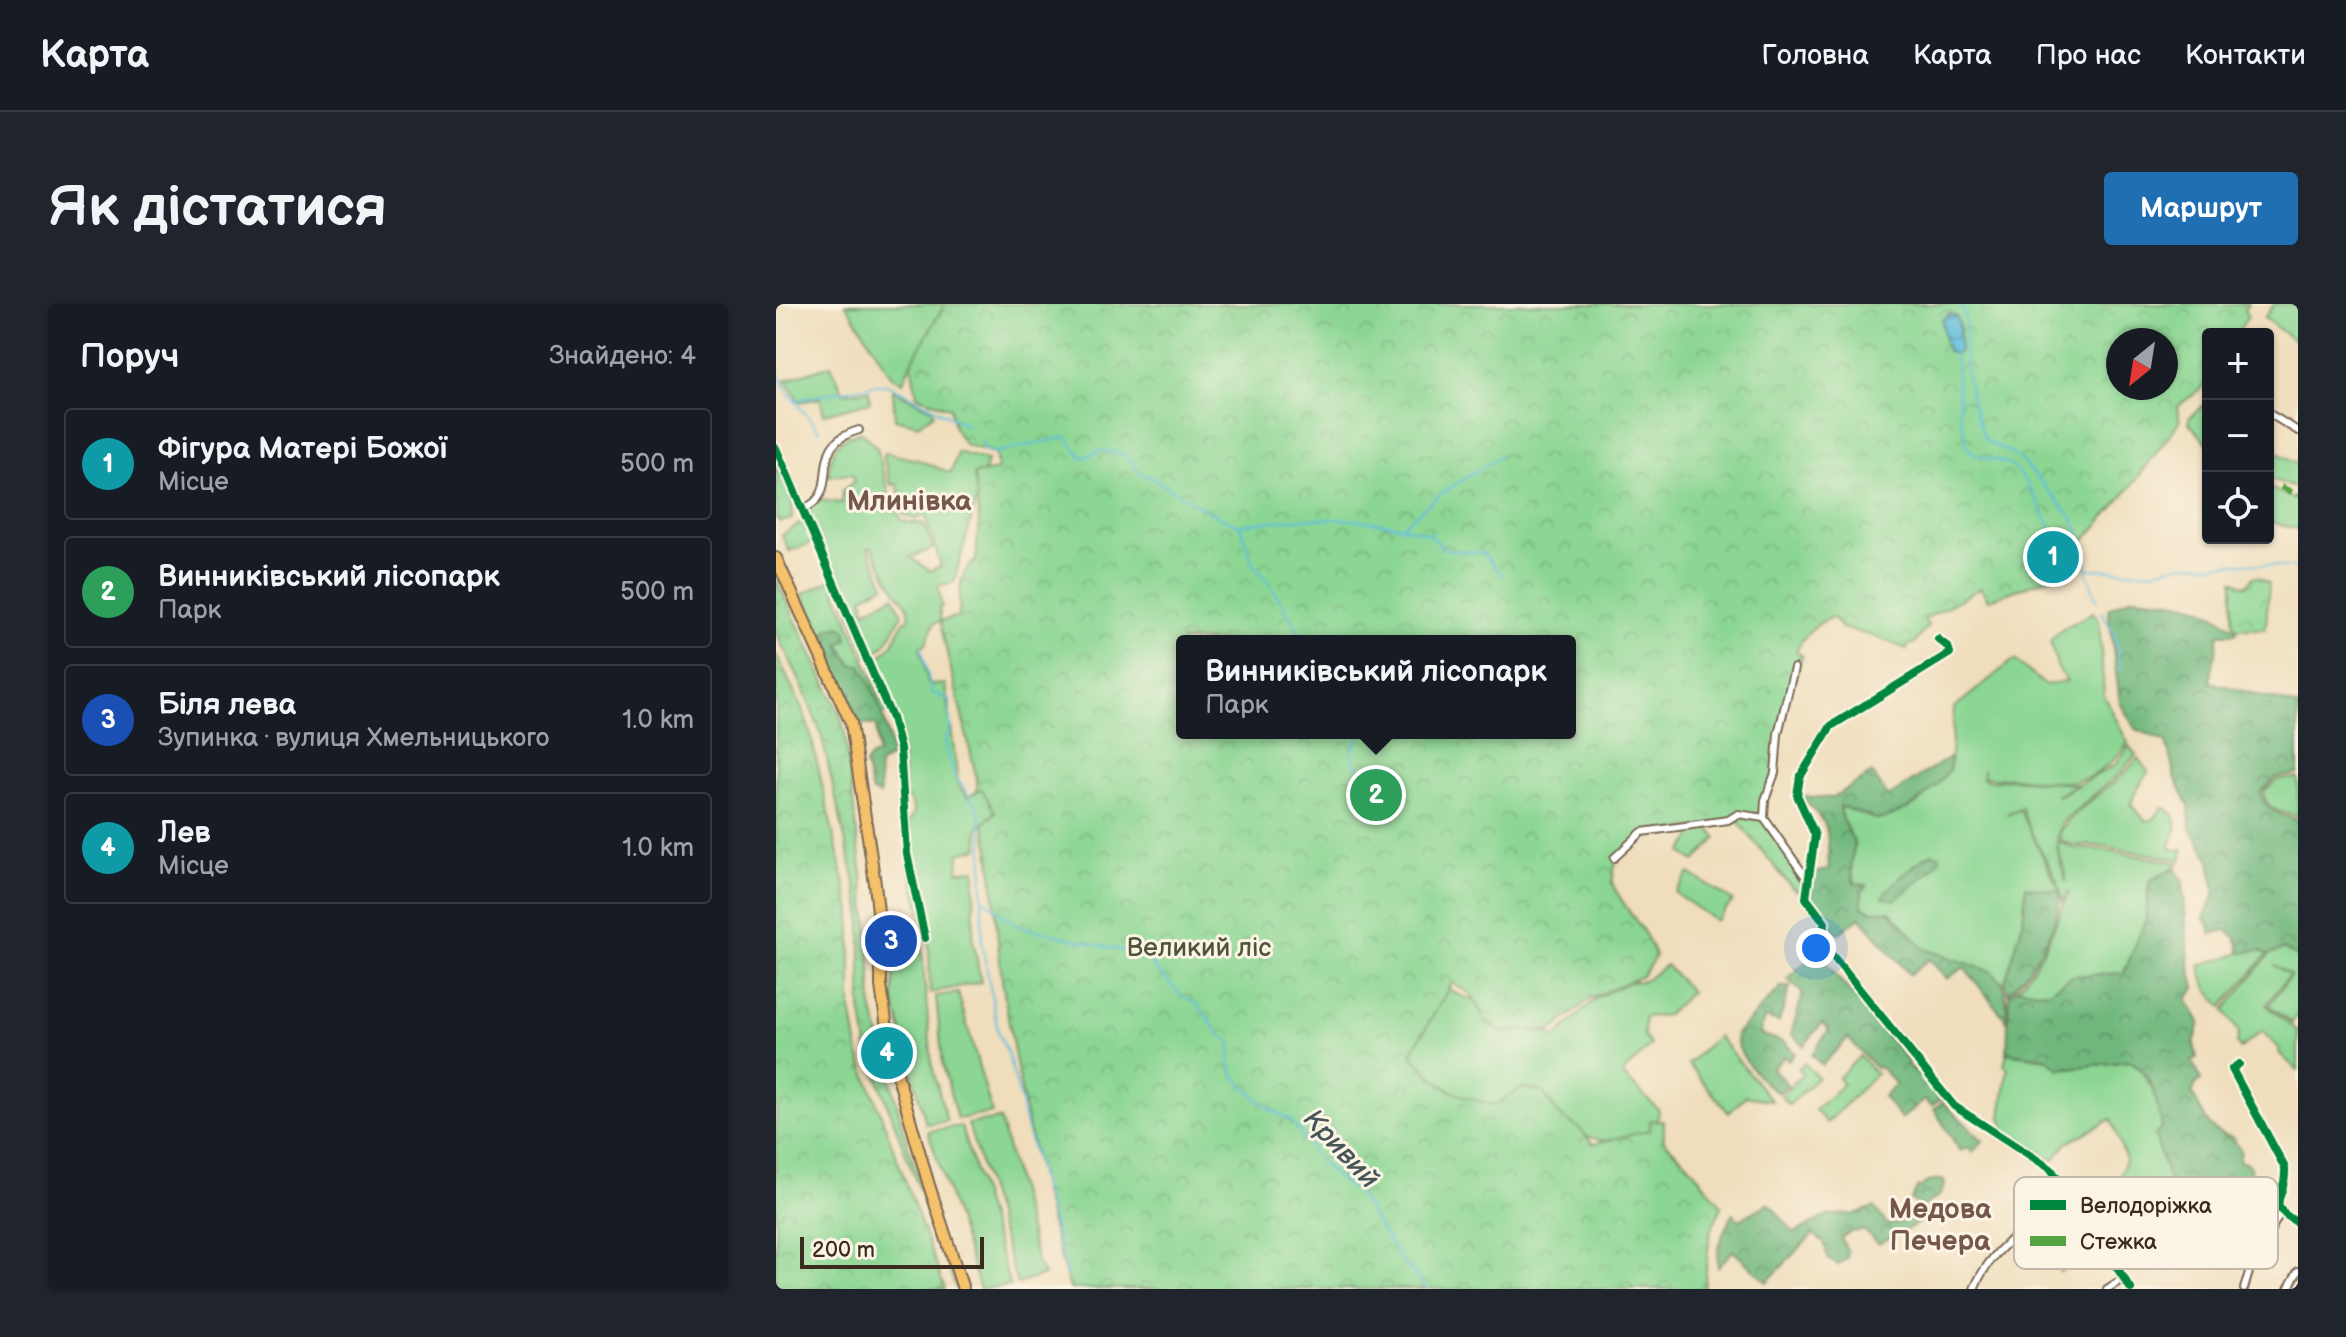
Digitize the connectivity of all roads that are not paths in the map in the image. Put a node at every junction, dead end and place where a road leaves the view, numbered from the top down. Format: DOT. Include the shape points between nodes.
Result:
graph roads {
  1 [pos="2274,417"];
  2 [pos="859,430"];
  3 [pos="2298,431"];
  4 [pos="776,448"];
  5 [pos="803,509"];
  6 [pos="776,558"];
  7 [pos="1938,639"];
  8 [pos="1794,668"];
  9 [pos="1764,818"];
  10 [pos="1614,858"];
  11 [pos="1807,879"];
  12 [pos="925,938"];
  13 [pos="2239,1064"];
  14 [pos="2057,1177"];
  15 [pos="2280,1213"];
  16 [pos="2278,1217"];
  17 [pos="2298,1223"];
  18 [pos="2014,1236"];
  19 [pos="2118,1269"];
  20 [pos="2251,1269"];
  21 [pos="2298,1271"];
  22 [pos="2124,1278"];
  23 [pos="963,1289"];
  24 [pos="1974,1289"];
  25 [pos="2107,1289"];
  26 [pos="2131,1289"];
  27 [pos="2244,1289"];
  28 [pos="2288,1289"];
  1 -- 3 [label="street"];
  2 -- 5 [label="street" via="830,448 821,496"];
  4 -- 5 [label="street"];
  5 -- 12 [label="street" via="898,738 906,850"];
  6 -- 23 [label="main road" via="851,723 875,884 888,1039"];
  7 -- 11 [label="street" via="1950,653 1831,726 1800,777 1797,795 1815,835"];
  8 -- 9 [label="street"];
  9 -- 10 [label="street" via="1738,814 1728,820 1642,832"];
  9 -- 11 [label="street"];
  11 -- 14 [label="street" via="1806,898 1825,923 1823,944 1954,1106"];
  13 -- 15 [label="street" via="2232,1069 2285,1168"];
  15 -- 16 [label="street"];
  15 -- 17 [label="street"];
  18 -- 24 [label="street"];
  19 -- 22 [label="street"];
  20 -- 27 [label="street"];
  21 -- 28 [label="street"];
  22 -- 25 [label="street"];
  22 -- 26 [label="street"];
}
